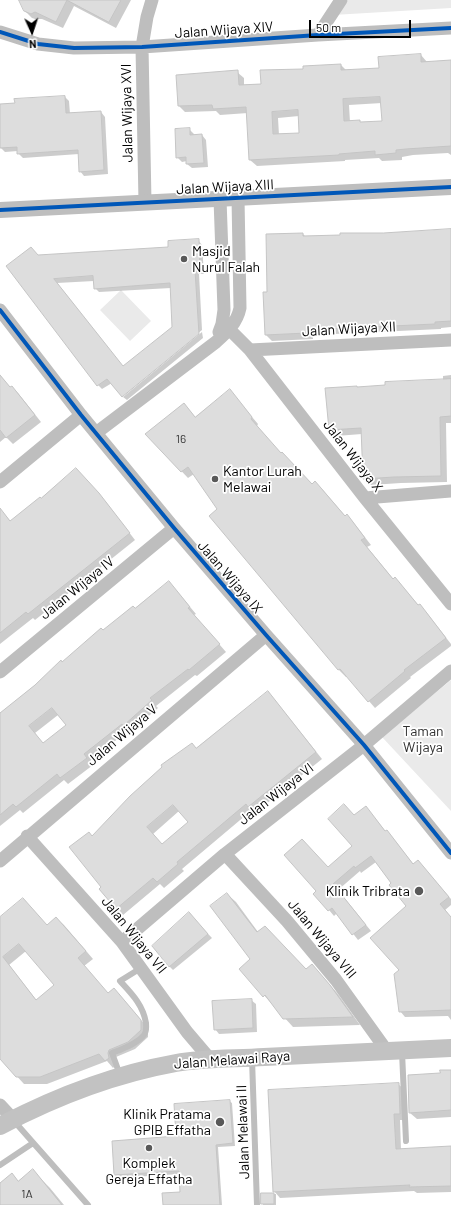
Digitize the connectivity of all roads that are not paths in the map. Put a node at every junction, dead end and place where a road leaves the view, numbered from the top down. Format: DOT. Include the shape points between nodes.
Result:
graph roads {
  1 [pos="152,0"];
  2 [pos="341,0"];
  3 [pos="451,28"];
  4 [pos="0,32"];
  5 [pos="318,35"];
  6 [pos="142,47"];
  7 [pos="451,187"];
  8 [pos="238,198"];
  9 [pos="220,199"];
  10 [pos="145,202"];
  11 [pos="0,210"];
  12 [pos="0,310"];
  13 [pos="226,326"];
  14 [pos="451,340"];
  15 [pos="250,350"];
  16 [pos="81,415"];
  17 [pos="96,433"];
  18 [pos="0,482"];
  19 [pos="451,491"];
  20 [pos="365,498"];
  21 [pos="174,528"];
  22 [pos="451,604"];
  23 [pos="266,635"];
  24 [pos="451,671"];
  25 [pos="0,672"];
  26 [pos="364,745"];
  27 [pos="28,836"];
  28 [pos="451,853"];
  29 [pos="225,854"];
  30 [pos="0,861"];
  31 [pos="122,942"];
  32 [pos="141,968"];
  33 [pos="451,1048"];
  34 [pos="394,1050"];
  35 [pos="252,1058"];
  36 [pos="210,1059"];
  37 [pos="120,1077"];
  38 [pos="0,1106"];
  39 [pos="6,1123"];
  40 [pos="406,1141"];
  41 [pos="33,1143"];
  42 [pos="0,1165"];
  43 [pos="88,1205"];
  44 [pos="257,1205"];
  1 -- 6 [label="street, Jalan Wijaya XVI"];
  2 -- 5 [label="street"];
  3 -- 5 [label="street, Jalan Wijaya XIV"];
  4 -- 6 [label="street, Jalan Wijaya XIV" via="38,44 58,47"];
  5 -- 6 [label="street, Jalan Wijaya XIV"];
  6 -- 10 [label="street, Jalan Wijaya XVI"];
  7 -- 8 [label="street, Jalan Wijaya XIII"];
  8 -- 9 [label="street, Jalan Wijaya XIII"];
  8 -- 13 [label="street" via="240,308 238,316"];
  9 -- 10 [label="street, Jalan Wijaya XIII"];
  9 -- 13 [label="street"];
  10 -- 11 [label="street, Jalan Wijaya XIII"];
  12 -- 16 [label="street, Jalan Wijaya IX"];
  13 -- 15 [label="street, Jalan Wijaya X"];
  13 -- 17 [label="street" via="216,342"];
  14 -- 15 [label="street, Jalan Wijaya XII"];
  15 -- 20 [label="street, Jalan Wijaya X"];
  16 -- 17 [label="street, Jalan Wijaya IX"];
  16 -- 18 [label="street"];
  17 -- 21 [label="street, Jalan Wijaya IX"];
  19 -- 20 [label="street"];
  20 -- 22 [label="street, Jalan Wijaya X"];
  21 -- 23 [label="street, Jalan Wijaya IX"];
  21 -- 25 [label="street, Jalan Wijaya IV"];
  23 -- 26 [label="street, Jalan Wijaya IX"];
  23 -- 27 [label="street, Jalan Wijaya V"];
  24 -- 26 [label="street, Jalan Wijaya VI"];
  26 -- 28 [label="street, Jalan Wijaya IX"];
  26 -- 29 [label="street, Jalan Wijaya VI"];
  27 -- 30 [label="street, Jalan Wijaya V"];
  27 -- 31 [label="street, Jalan Wijaya VII"];
  29 -- 31 [label="street, Jalan Wijaya VI"];
  29 -- 34 [label="street, Jalan Wijaya VIII" via="287,921"];
  31 -- 32 [label="street, Jalan Wijaya VII"];
  32 -- 36 [label="street, Jalan Wijaya VII" via="187,1032"];
  32 -- 37 [label="lane" via="120,981 144,1012 146,1028 145,1034 137,1041 112,1053"];
  33 -- 34 [label="main road, Jalan Melawai Raya"];
  34 -- 35 [label="main road, Jalan Melawai Raya"];
  34 -- 40 [label="lane"];
  35 -- 36 [label="main road, Jalan Melawai Raya"];
  35 -- 44 [label="lane, Jalan Melawai II"];
  36 -- 37 [label="main road, Jalan Melawai Raya" via="177,1063"];
  37 -- 39 [label="main road, Jalan Melawai Raya" via="86,1087"];
  38 -- 39 [label="street"];
  39 -- 41 [label="lane"];
  41 -- 42 [label="lane"];
  41 -- 43 [label="lane"];
}
